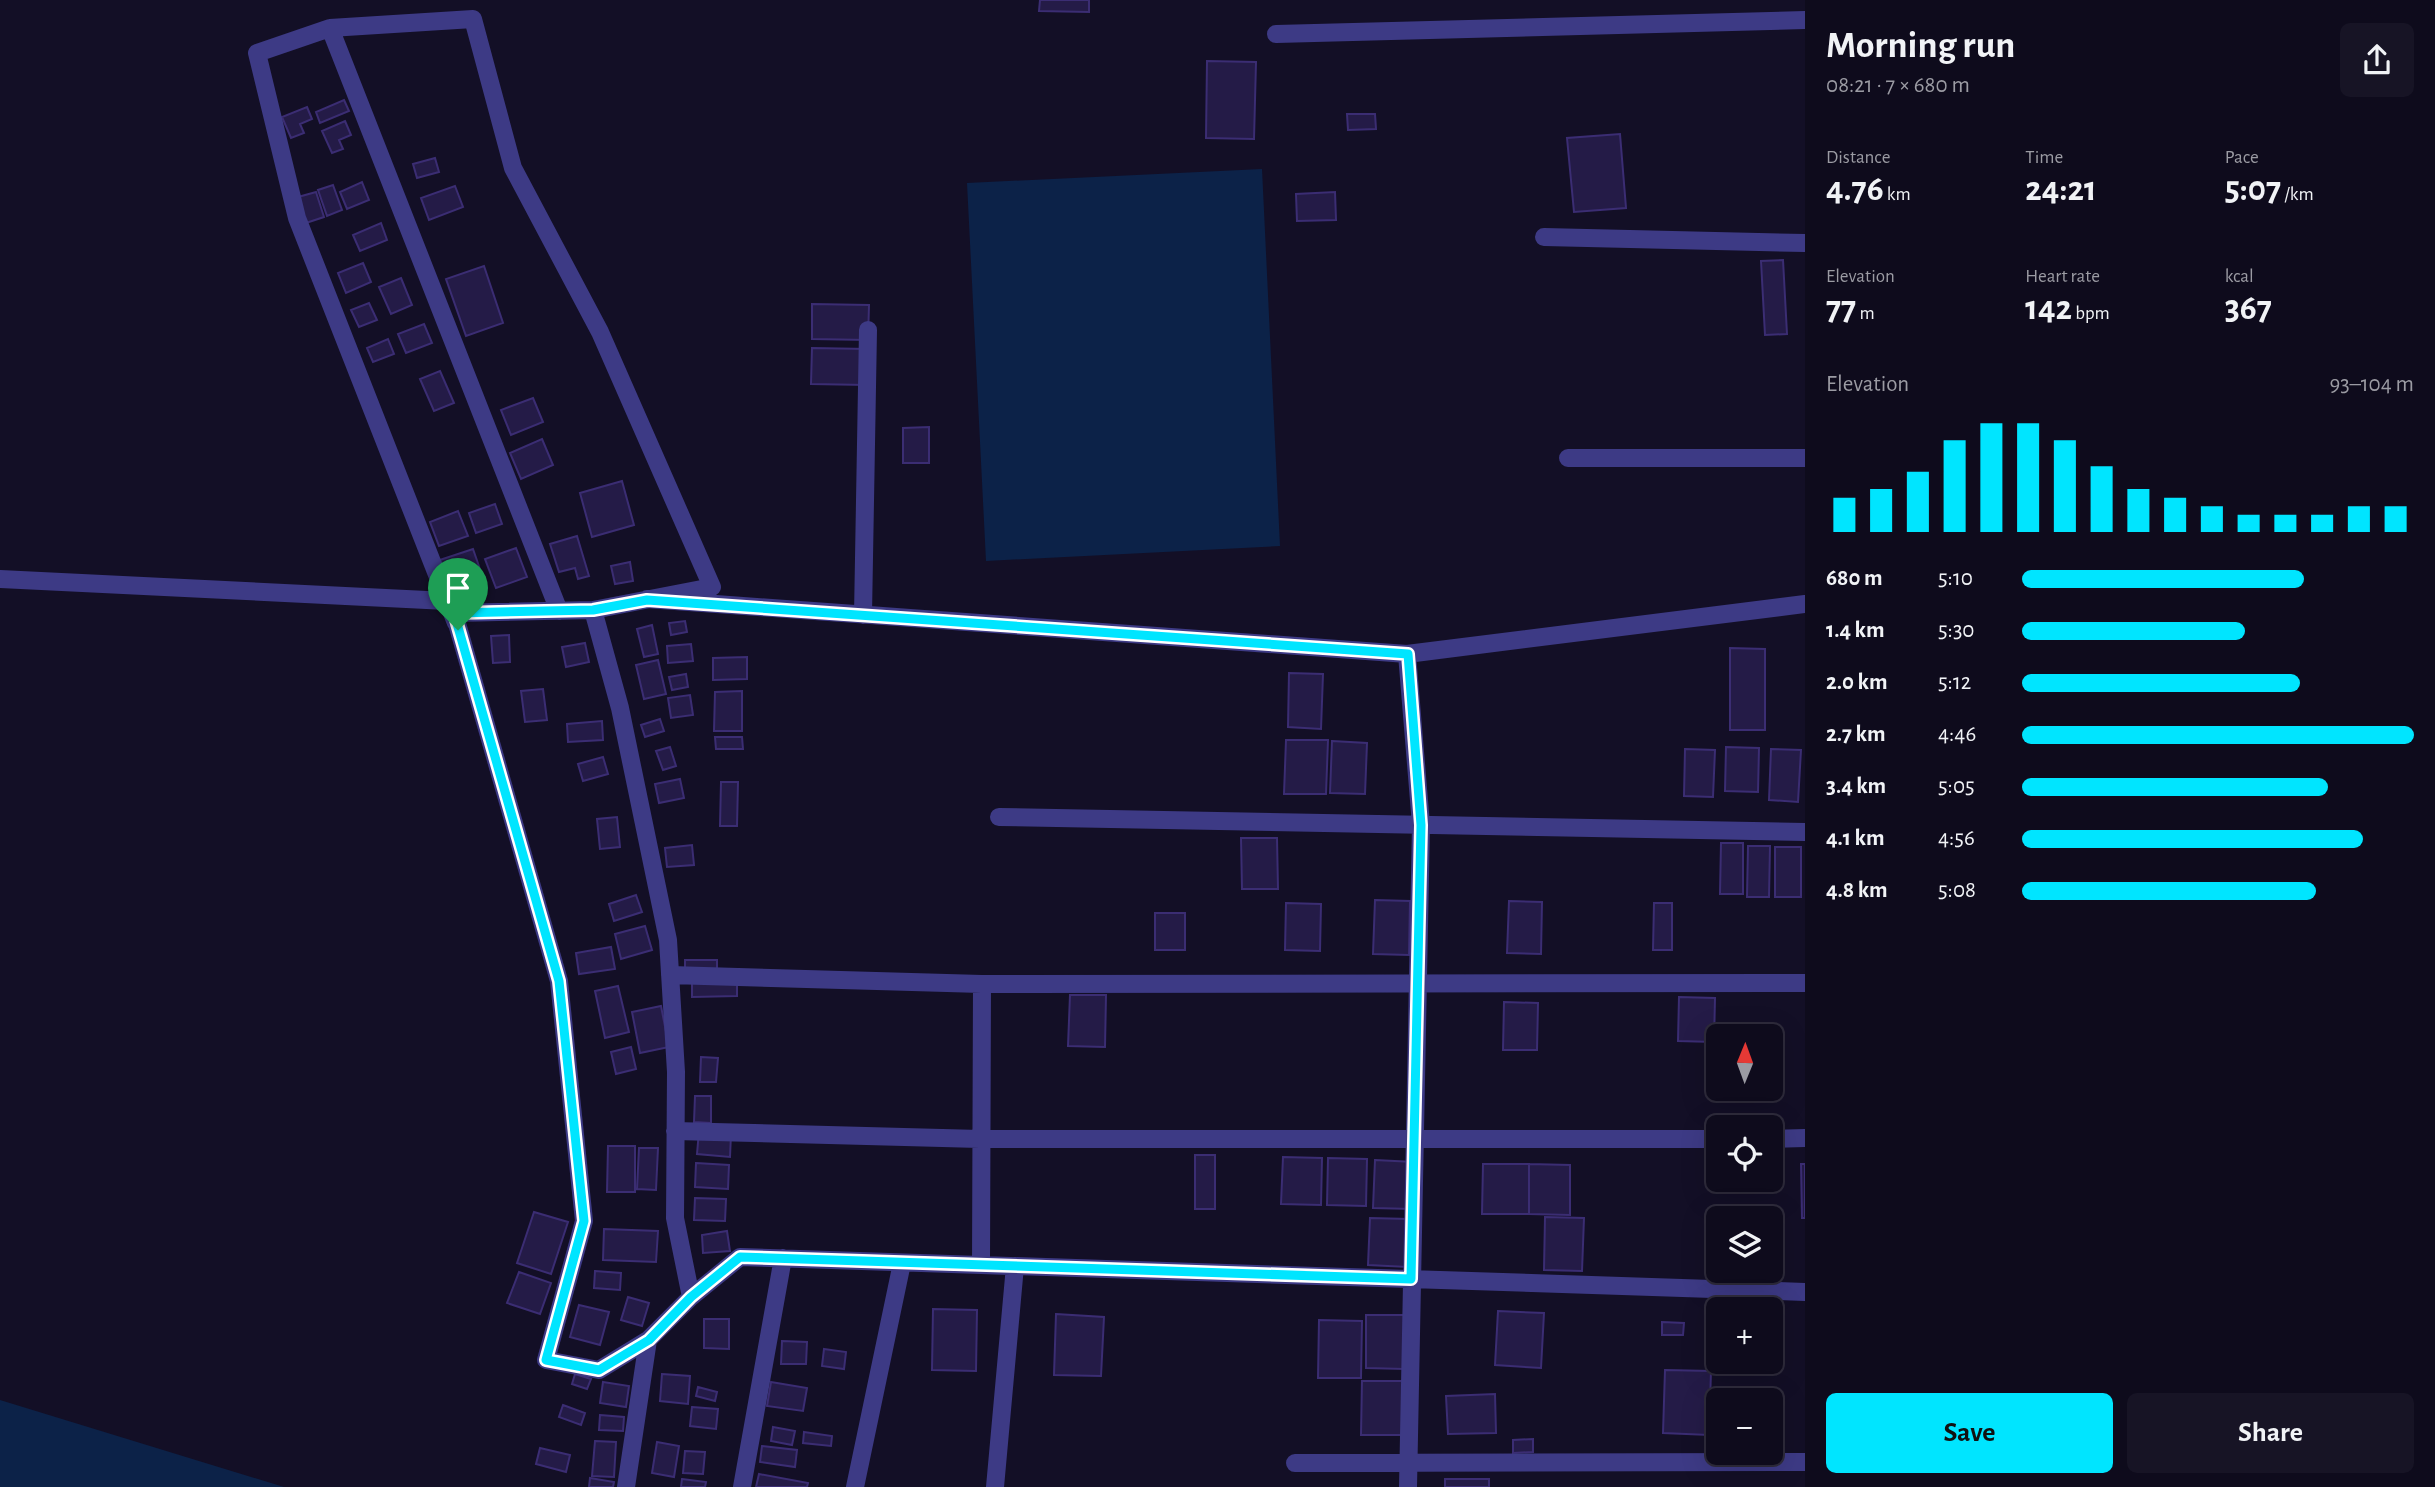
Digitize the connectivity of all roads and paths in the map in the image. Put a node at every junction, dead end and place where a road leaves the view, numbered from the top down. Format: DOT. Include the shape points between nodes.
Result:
graph roads {
  1 [pos="1805,20"];
  2 [pos="330,28"];
  3 [pos="1276,34"];
  4 [pos="1544,237"];
  5 [pos="1805,243"];
  6 [pos="868,330"];
  7 [pos="1568,458"];
  8 [pos="1805,458"];
  9 [pos="0,579"];
  10 [pos="647,600"];
  11 [pos="447,601"];
  12 [pos="1805,604"];
  13 [pos="593,610"];
  14 [pos="559,611"];
  15 [pos="863,615"];
  16 [pos="458,630"];
  17 [pos="1408,654"];
  18 [pos="999,817"];
  19 [pos="1421,825"];
  20 [pos="1805,831"];
  21 [pos="670,975"];
  22 [pos="1419,983"];
  23 [pos="1805,983"];
  24 [pos="982,984"];
  25 [pos="675,1131"];
  26 [pos="1805,1138"];
  27 [pos="980,1139"];
  28 [pos="1706,1139"];
  29 [pos="1783,1139"];
  30 [pos="1413,1141"];
  31 [pos="783,1258"];
  32 [pos="902,1263"];
  33 [pos="981,1265"];
  34 [pos="1015,1266"];
  35 [pos="1411,1279"];
  36 [pos="1805,1292"];
  37 [pos="691,1297"];
  38 [pos="649,1340"];
  39 [pos="1805,1462"];
  40 [pos="1295,1463"];
  41 [pos="1408,1463"];
  42 [pos="626,1487"];
  43 [pos="742,1487"];
  44 [pos="855,1487"];
  45 [pos="995,1487"];
  46 [pos="1408,1487"];
  1 -- 3 [label="street"];
  2 -- 10 [label="street" via="473,19 513,168 600,332 712,587"];
  2 -- 11 [label="street" via="257,53 297,218"];
  2 -- 14 [label="street"];
  4 -- 5 [label="street"];
  6 -- 15 [label="street"];
  7 -- 8 [label="street"];
  9 -- 11 [label="street"];
  10 -- 13 [label="street"];
  10 -- 15 [label="street"];
  11 -- 16 [label="street"];
  12 -- 17 [label="street"];
  13 -- 14 [label="street"];
  13 -- 21 [label="street" via="620,708 668,940"];
  14 -- 16 [label="street" via="454,613"];
  15 -- 17 [label="street"];
  16 -- 38 [label="street" via="559,981 584,1221 546,1360 599,1370"];
  17 -- 19 [label="street"];
  18 -- 19 [label="street"];
  19 -- 20 [label="street"];
  19 -- 22 [label="street"];
  21 -- 24 [label="street"];
  21 -- 25 [label="street"];
  22 -- 23 [label="street"];
  22 -- 24 [label="street"];
  22 -- 30 [label="street"];
  24 -- 27 [label="street"];
  25 -- 27 [label="street"];
  25 -- 37 [label="street" via="675,1218"];
  26 -- 29 [label="street"];
  27 -- 30 [label="street"];
  27 -- 33 [label="street"];
  28 -- 30 [label="street"];
  30 -- 35 [label="street"];
  31 -- 32 [label="street"];
  31 -- 37 [label="street" via="740,1257"];
  31 -- 43 [label="street"];
  32 -- 33 [label="street"];
  32 -- 44 [label="street"];
  33 -- 34 [label="street"];
  34 -- 35 [label="street"];
  34 -- 45 [label="street"];
  35 -- 36 [label="street"];
  35 -- 41 [label="street"];
  37 -- 38 [label="street"];
  38 -- 42 [label="street"];
  39 -- 41 [label="street"];
  40 -- 41 [label="street"];
  41 -- 46 [label="street"];
}
